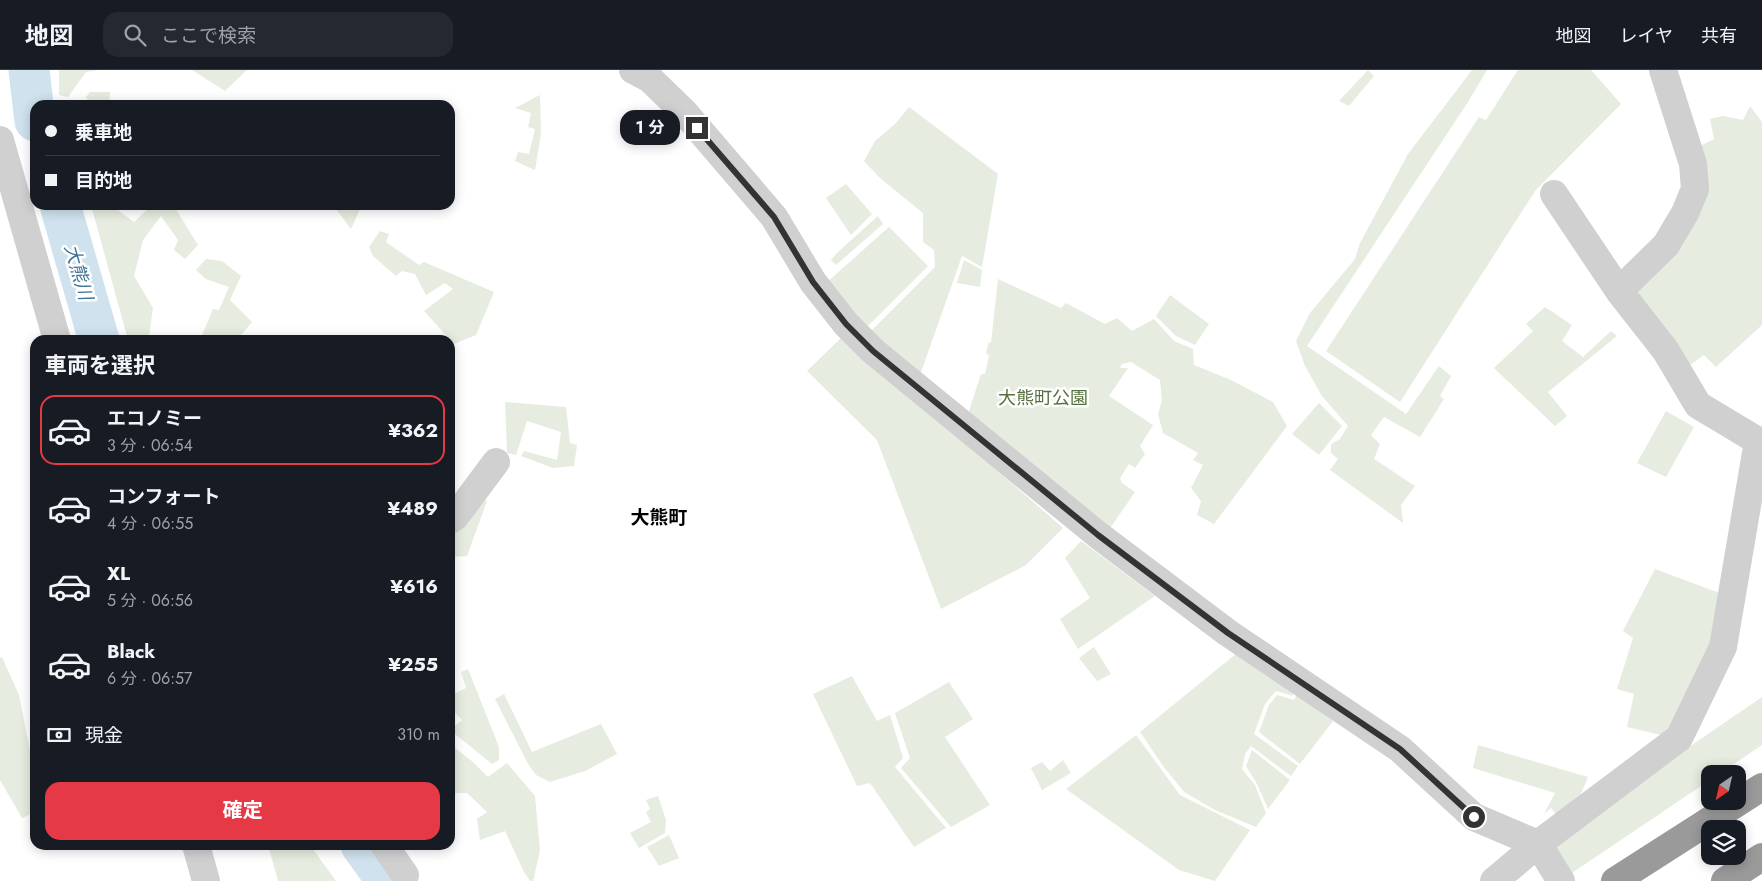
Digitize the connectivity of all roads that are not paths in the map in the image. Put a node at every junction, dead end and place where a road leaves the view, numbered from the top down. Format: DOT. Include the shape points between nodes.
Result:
graph roads {
  1 [pos="1663,70"];
  2 [pos="646,73"];
  3 [pos="0,140"];
  4 [pos="1554,194"];
  5 [pos="1619,290"];
  6 [pos="56,335"];
  7 [pos="1760,440"];
  8 [pos="496,462"];
  9 [pos="455,517"];
  10 [pos="1762,787"];
  11 [pos="1538,844"];
  12 [pos="197,850"];
  13 [pos="388,850"];
  14 [pos="1762,857"];
  15 [pos="405,875"];
  16 [pos="206,881"];
  17 [pos="1494,881"];
  18 [pos="1561,881"];
  19 [pos="1615,881"];
  20 [pos="1725,881"];
  1 -- 5 [label="street" via="1693,164 1695,189 1666,245"];
  2 -- 11 [label="street" via="685,113 774,217 813,282 846,324 873,351 1098,535 1228,633 1400,749 1474,817"];
  3 -- 6 [label="street"];
  4 -- 5 [label="street"];
  5 -- 7 [label="street" via="1666,351 1698,405"];
  7 -- 11 [label="street" via="1723,647 1679,738"];
  8 -- 9 [label="street"];
  10 -- 19 [label="highway"];
  11 -- 17 [label="street"];
  11 -- 18 [label="street"];
  12 -- 16 [label="street"];
  13 -- 15 [label="street"];
  14 -- 20 [label="highway"];
}
